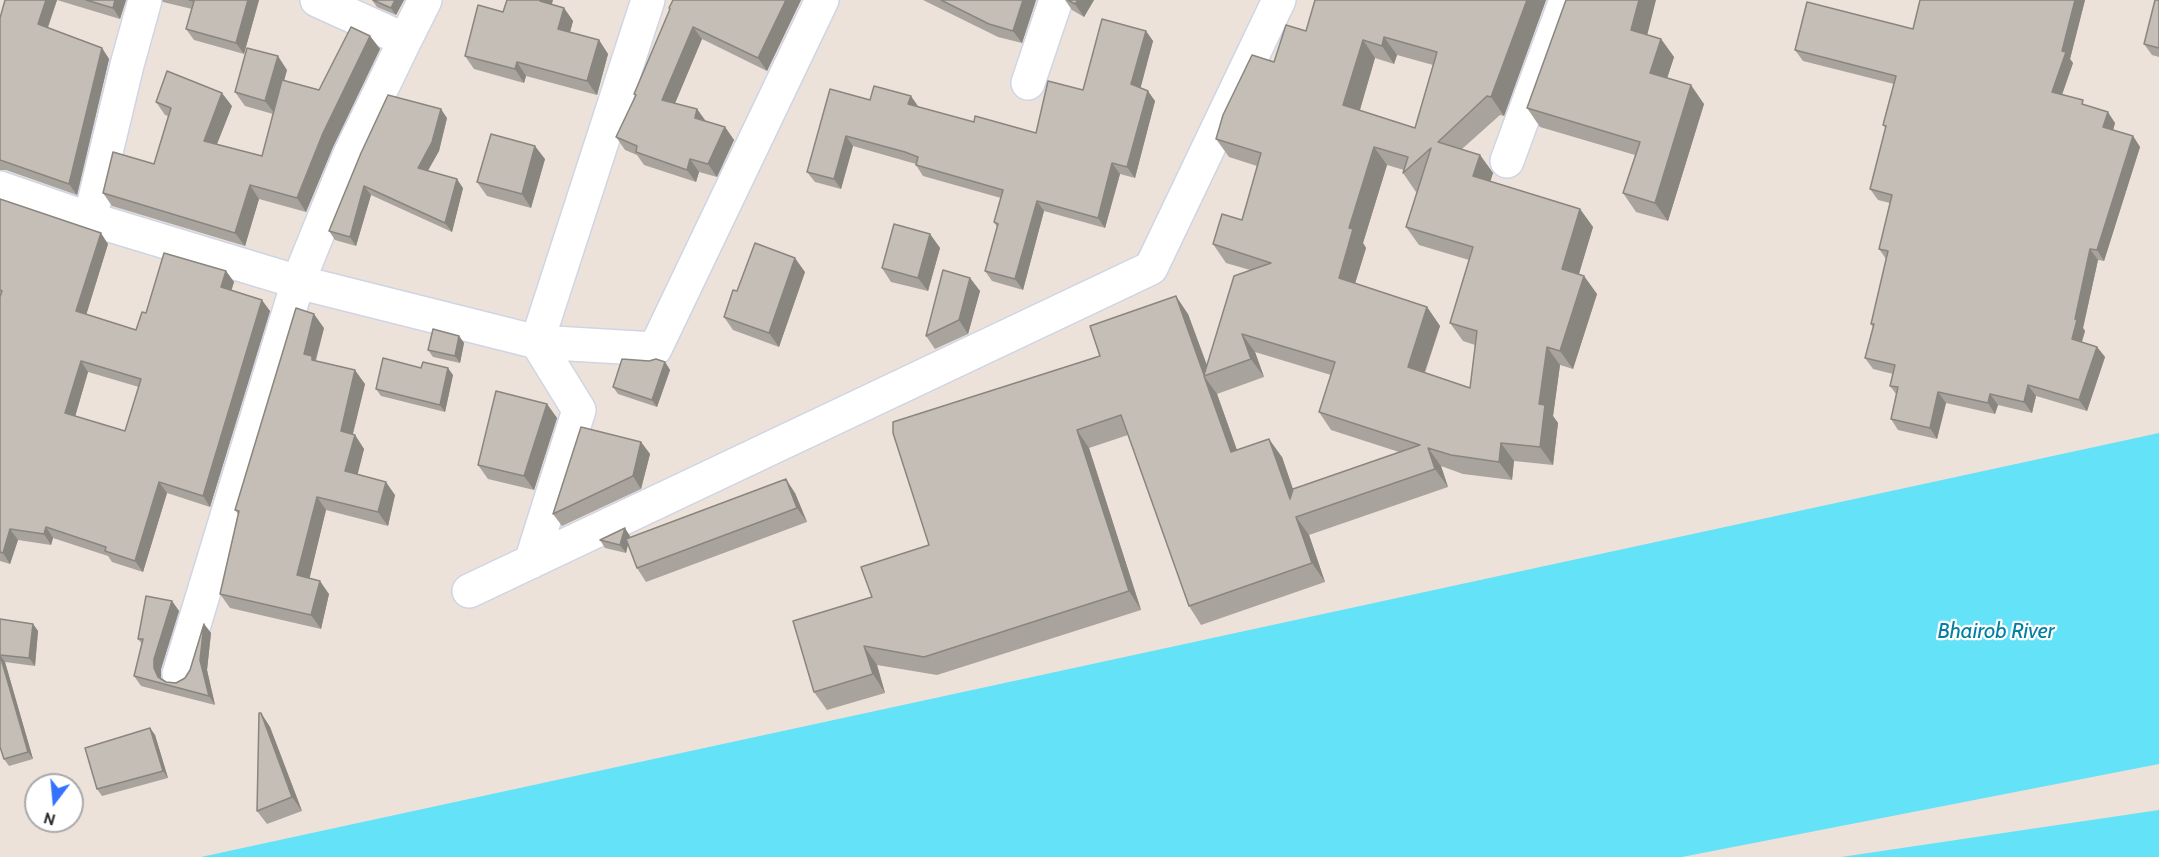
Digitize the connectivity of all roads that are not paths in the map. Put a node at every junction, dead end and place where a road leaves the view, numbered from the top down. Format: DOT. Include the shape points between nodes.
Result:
graph roads {
  1 [pos="145,0"];
  2 [pos="317,0"];
  3 [pos="425,0"];
  4 [pos="648,0"];
  5 [pos="822,0"];
  6 [pos="1056,0"];
  7 [pos="1279,0"];
  8 [pos="1566,0"];
  9 [pos="405,40"];
  10 [pos="1028,83"];
  11 [pos="1507,161"];
  12 [pos="0,188"];
  13 [pos="90,219"];
  14 [pos="298,282"];
  15 [pos="537,342"];
  16 [pos="531,562"];
  17 [pos="469,591"];
  18 [pos="179,674"];
  1 -- 13 [label="street"];
  2 -- 9 [label="street"];
  3 -- 9 [label="street"];
  4 -- 15 [label="street"];
  5 -- 15 [label="street" via="655,348"];
  6 -- 10 [label="street"];
  7 -- 16 [label="street" via="1151,268"];
  8 -- 11 [label="street"];
  9 -- 14 [label="street" via="350,154"];
  12 -- 13 [label="street"];
  13 -- 14 [label="street"];
  14 -- 15 [label="street"];
  14 -- 18 [label="street"];
  15 -- 16 [label="street" via="579,410"];
  16 -- 17 [label="street"];
}
